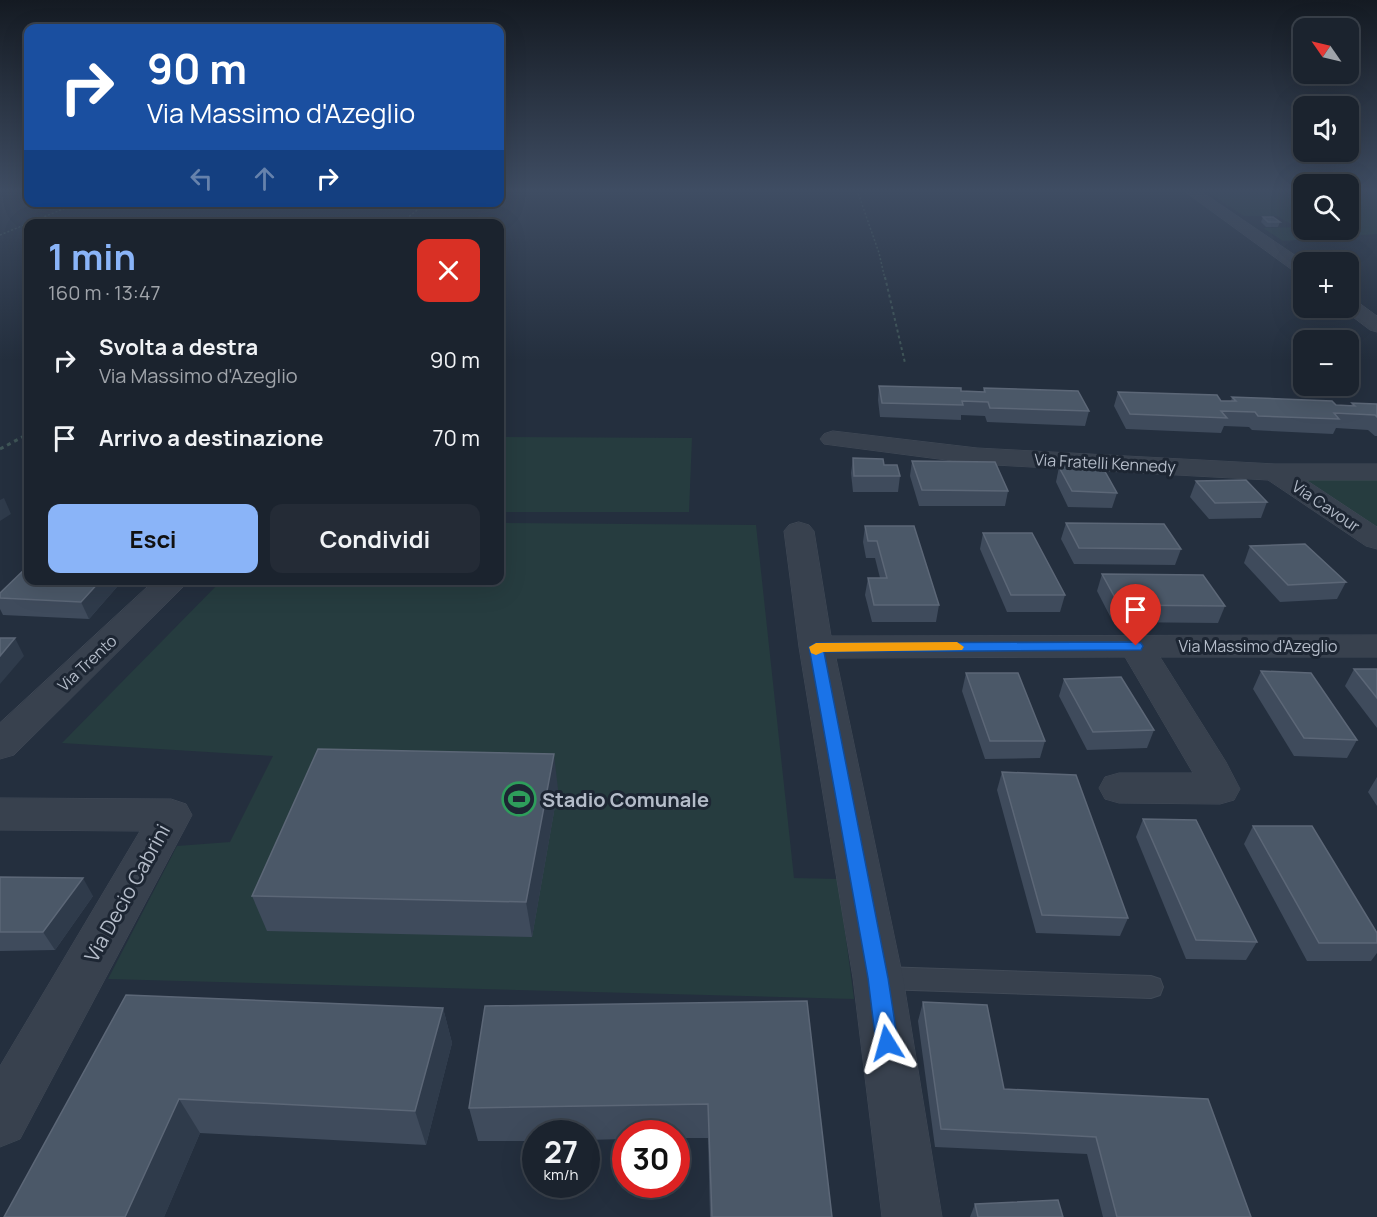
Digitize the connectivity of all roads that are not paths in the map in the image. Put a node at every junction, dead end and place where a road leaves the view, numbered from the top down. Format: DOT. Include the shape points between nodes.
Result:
graph roads {
  1 [pos="1274,247"];
  2 [pos="1293,261"];
  3 [pos="1359,312"];
  4 [pos="1377,326"];
  5 [pos="833,439"];
  6 [pos="1275,472"];
  7 [pos="1377,472"];
  8 [pos="799,531"];
  9 [pos="1377,540"];
  10 [pos="169,585"];
  11 [pos="1136,646"];
  12 [pos="1377,646"];
  13 [pos="816,647"];
  14 [pos="0,745"];
  15 [pos="1119,788"];
  16 [pos="0,814"];
  17 [pos="878,978"];
  18 [pos="1151,987"];
  19 [pos="0,1119"];
  20 [pos="912,1217"];
  1 -- 2 [label="street"];
  3 -- 4 [label="street"];
  5 -- 6 [label="street, Via Fratelli Kennedy" via="977,456"];
  6 -- 7 [label="street, Via Fratelli Kennedy"];
  6 -- 9 [label="street, Via Cavour"];
  8 -- 13 [label="street"];
  10 -- 14 [label="street, Via Trento"];
  11 -- 12 [label="street, Via Massimo d'Azeglio"];
  11 -- 13 [label="street, Via Massimo d'Azeglio"];
  11 -- 15 [label="street" via="1220,789"];
  13 -- 17 [label="street"];
  16 -- 19 [label="street, Via Decio Cabrini" via="171,815"];
  17 -- 18 [label="lane"];
  17 -- 20 [label="street"];
}
